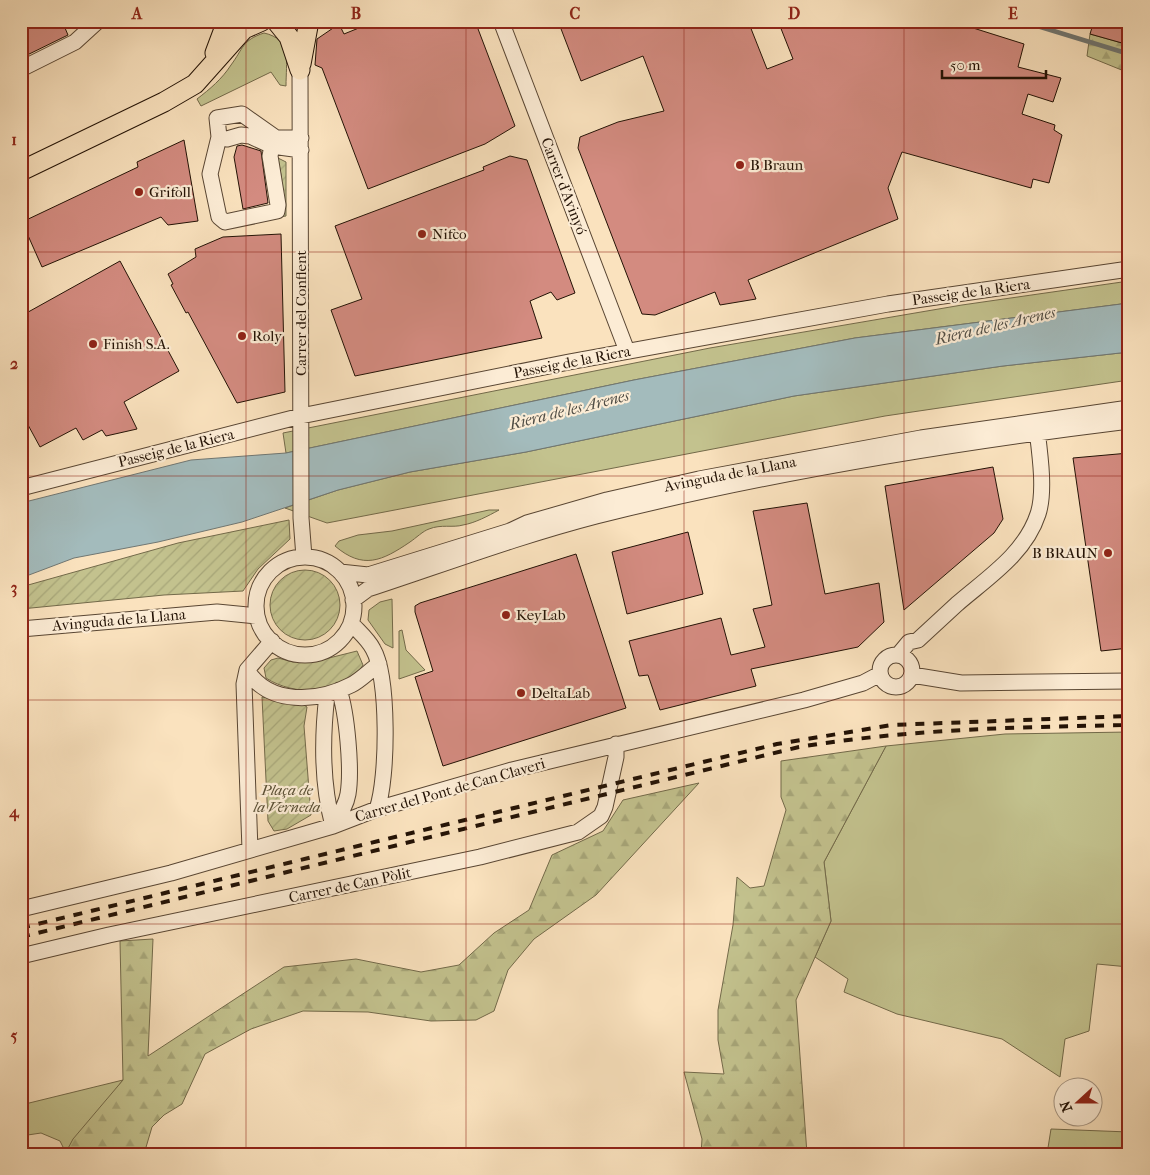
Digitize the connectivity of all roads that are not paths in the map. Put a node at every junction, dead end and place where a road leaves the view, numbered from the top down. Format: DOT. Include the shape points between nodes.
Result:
graph roads {
  1 [pos="98,21"];
  2 [pos="227,21"];
  3 [pos="262,21"];
  4 [pos="276,21"];
  5 [pos="309,21"];
  6 [pos="501,21"];
  7 [pos="211,66"];
  8 [pos="21,69"];
  9 [pos="300,70"];
  10 [pos="219,137"];
  11 [pos="301,144"];
  12 [pos="272,146"];
  13 [pos="21,171"];
  14 [pos="1129,269"];
  15 [pos="627,351"];
  16 [pos="1129,408"];
  17 [pos="301,416"];
  18 [pos="1129,420"];
  19 [pos="1037,426"];
  20 [pos="21,488"];
  21 [pos="304,556"];
  22 [pos="340,572"];
  23 [pos="256,598"];
  24 [pos="353,600"];
  25 [pos="217,612"];
  26 [pos="257,616"];
  27 [pos="350,623"];
  28 [pos="21,629"];
  29 [pos="272,641"];
  30 [pos="379,664"];
  31 [pos="907,664"];
  32 [pos="247,670"];
  33 [pos="880,674"];
  34 [pos="1129,681"];
  35 [pos="333,692"];
  36 [pos="616,744"];
  37 [pos="377,809"];
  38 [pos="334,826"];
  39 [pos="250,850"];
  40 [pos="21,909"];
  41 [pos="21,956"];
  1 -- 8 [label="street" via="75,42"];
  2 -- 7 [label="main road"];
  3 -- 7 [label="main road" via="244,29"];
  4 -- 9 [label="main road" via="289,37"];
  5 -- 9 [label="main road"];
  6 -- 15 [label="street, Carrer d'Avinyó"];
  7 -- 13 [label="main road" via="195,84 164,102"];
  9 -- 11 [label="street, Carrer del Conflent"];
  10 -- 11 [label="street" via="217,118 242,114 276,138"];
  10 -- 12 [label="street" via="250,136"];
  10 -- 12 [label="street" via="210,174 220,217 225,222 277,211 270,156"];
  11 -- 12 [label="street"];
  11 -- 17 [label="street, Carrer del Conflent"];
  14 -- 15 [label="street, Passeig de la Riera" via="888,304"];
  15 -- 17 [label="street, Passeig de la Riera"];
  16 -- 19 [label="street, Avinguda de la Llana"];
  17 -- 20 [label="street, Passeig de la Riera"];
  17 -- 21 [label="street, Carrer del Conflent"];
  18 -- 19 [label="street, Avinguda de la Llana"];
  19 -- 22 [label="street, Avinguda de la Llana" via="921,438 699,479 527,522 510,531 368,575"];
  19 -- 24 [label="street, Avinguda de la Llana" via="604,514 368,589"];
  19 -- 31 [label="street" via="1041,483 1038,513 1028,534 1000,568 918,640 918,648"];
  21 -- 22 [label="street" via="326,562"];
  21 -- 23 [label="street" via="287,560 272,569"];
  22 -- 24 [label="street"];
  23 -- 25 [label="street, Avinguda de la Llana"];
  23 -- 26 [label="street"];
  24 -- 27 [label="street"];
  25 -- 26 [label="street, Avinguda de la Llana"];
  25 -- 28 [label="street, Avinguda de la Llana"];
  26 -- 29 [label="street"];
  27 -- 29 [label="street" via="337,643 311,654 284,650"];
  27 -- 30 [label="street" via="374,650"];
  29 -- 32 [label="street"];
  30 -- 35 [label="street" via="353,684"];
  30 -- 37 [label="street" via="384,746 382,797"];
  31 -- 33 [label="street" via="890,655 883,660"];
  31 -- 33 [label="street" via="909,681 896,687 884,683"];
  31 -- 34 [label="street" via="961,683"];
  32 -- 35 [label="street" via="255,683 298,699"];
  32 -- 39 [label="street" via="244,684"];
  33 -- 36 [label="street, Carrer del Pont de Can Claveri" via="863,683 804,700"];
  35 -- 38 [label="street" via="325,716 325,765 327,804"];
  35 -- 38 [label="street" via="345,708 348,794"];
  36 -- 37 [label="street, Carrer del Pont de Can Claveri"];
  36 -- 41 [label="street, Carrer de Can Pòlit" via="605,808 601,816 578,832 480,857"];
  37 -- 38 [label="street, Carrer del Pont de Can Claveri"];
  38 -- 39 [label="street, Carrer del Pont de Can Claveri"];
  39 -- 40 [label="street, Carrer del Pont de Can Claveri" via="172,873"];
}
